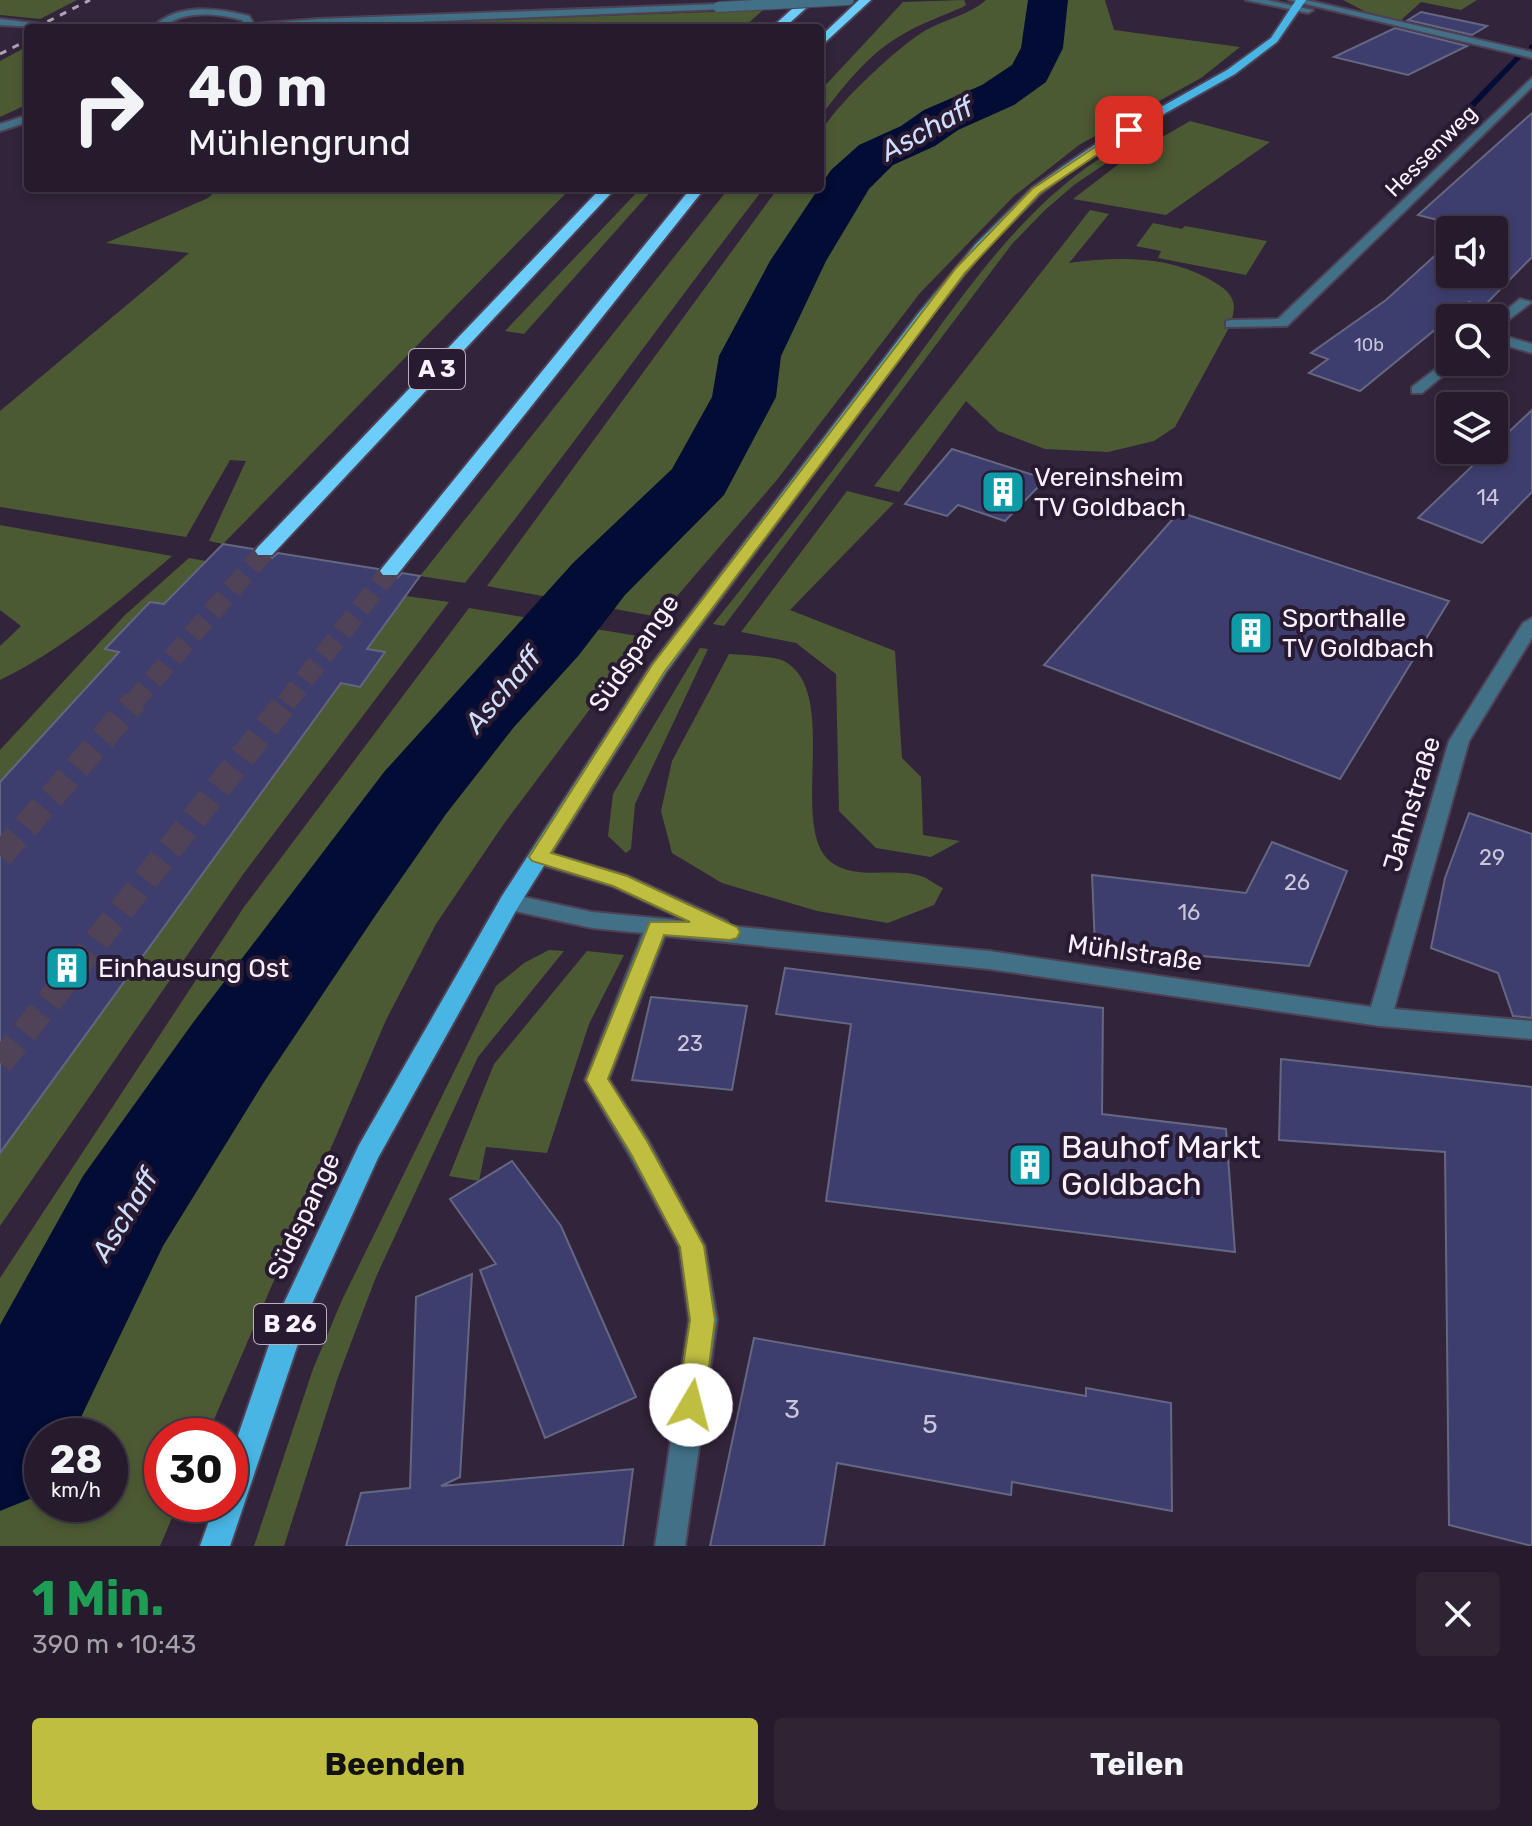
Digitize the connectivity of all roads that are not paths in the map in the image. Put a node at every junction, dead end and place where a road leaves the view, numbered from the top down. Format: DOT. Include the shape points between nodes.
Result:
graph roads {
  1 [pos="809,0"];
  2 [pos="849,0"];
  3 [pos="865,0"];
  4 [pos="1251,0"];
  5 [pos="1298,2"];
  6 [pos="242,6"];
  7 [pos="229,13"];
  8 [pos="0,22"];
  9 [pos="160,24"];
  10 [pos="247,24"];
  11 [pos="318,24"];
  12 [pos="782,24"];
  13 [pos="24,25"];
  14 [pos="824,39"];
  15 [pos="1532,55"];
  16 [pos="1532,81"];
  17 [pos="24,119"];
  18 [pos="0,128"];
  19 [pos="605,192"];
  20 [pos="695,192"];
  21 [pos="1525,302"];
  22 [pos="1508,316"];
  23 [pos="1231,324"];
  24 [pos="1508,341"];
  25 [pos="1532,349"];
  26 [pos="1436,374"];
  27 [pos="1417,390"];
  28 [pos="265,551"];
  29 [pos="390,571"];
  30 [pos="1532,623"];
  31 [pos="539,857"];
  32 [pos="510,902"];
  33 [pos="657,927"];
  34 [pos="730,932"];
  35 [pos="1380,1017"];
  36 [pos="1532,1030"];
  37 [pos="248,1450"];
  38 [pos="224,1522"];
  39 [pos="215,1546"];
  40 [pos="670,1546"];
  1 -- 12 [label="highway"];
  2 -- 11 [label="street, bridge"];
  3 -- 14 [label="highway"];
  4 -- 5 [label="street"];
  5 -- 15 [label="street"];
  5 -- 31 [label="main road, Südspange / B 26" via="1274,40 1231,72 1069,167 1036,191 979,248 658,669"];
  6 -- 7 [label="street"];
  7 -- 9 [label="street" via="178,16"];
  7 -- 10 [label="street" via="246,18"];
  8 -- 13 [label="street"];
  16 -- 23 [label="street, Hessenweg" via="1282,323"];
  17 -- 18 [label="street"];
  19 -- 28 [label="highway, A 3"];
  20 -- 29 [label="highway"];
  21 -- 22 [label="street"];
  24 -- 25 [label="street"];
  26 -- 27 [label="street"];
  30 -- 35 [label="street, Jahnstraße" via="1459,741"];
  31 -- 32 [label="main road, Südspange / B 26"];
  31 -- 34 [label="street, Mühlstraße" via="620,881"];
  32 -- 33 [label="street, Mühlstraße"];
  32 -- 37 [label="main road, Südspange / B 26" via="368,1153 296,1307"];
  33 -- 34 [label="street, Mühlstraße"];
  33 -- 40 [label="street" via="597,1080 692,1246 703,1320"];
  34 -- 35 [label="street, Mühlstraße" via="989,960"];
  35 -- 36 [label="street, Mühlstraße"];
  38 -- 39 [label="main road, Südspange / B 26"];
}
